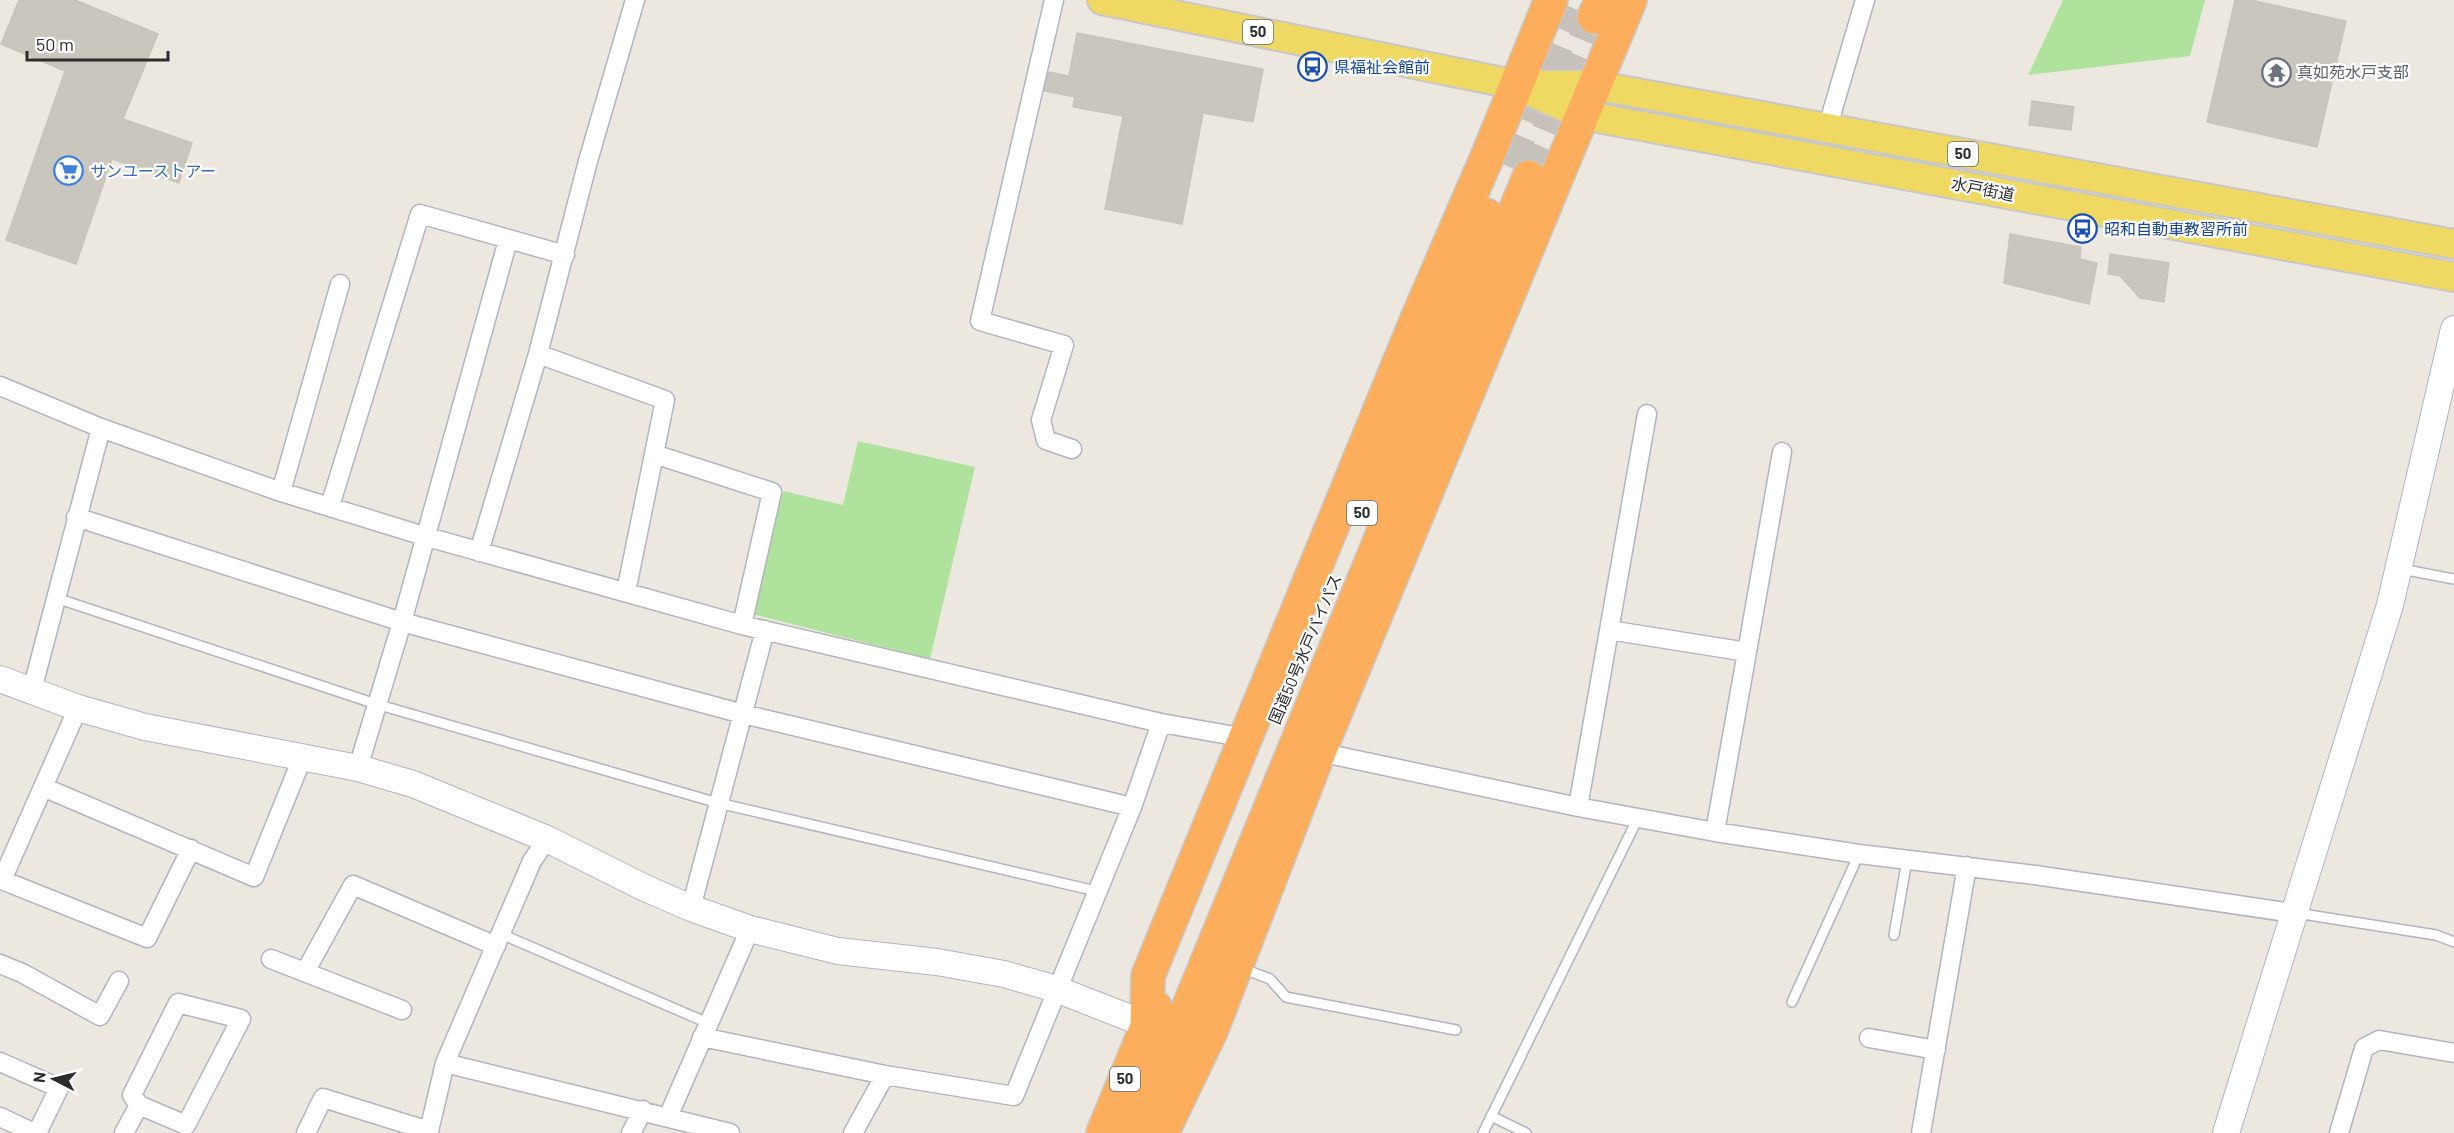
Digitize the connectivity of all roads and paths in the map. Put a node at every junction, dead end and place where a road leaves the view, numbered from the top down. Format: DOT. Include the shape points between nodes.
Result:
graph roads {
  1 [pos="635,0"];
  2 [pos="1054,0"];
  3 [pos="1102,0"];
  4 [pos="1630,0"];
  5 [pos="1865,0"];
  6 [pos="1155,5"];
  7 [pos="1579,5"];
  8 [pos="1594,85"];
  9 [pos="1517,86"];
  10 [pos="1582,115"];
  11 [pos="1827,129"];
  12 [pos="1518,172"];
  13 [pos="508,240"];
  14 [pos="2454,244"];
  15 [pos="565,255"];
  16 [pos="2454,277"];
  17 [pos="340,284"];
  18 [pos="2454,329"];
  19 [pos="538,354"];
  20 [pos="0,386"];
  21 [pos="1647,414"];
  22 [pos="101,428"];
  23 [pos="1072,449"];
  24 [pos="1782,452"];
  25 [pos="654,454"];
  26 [pos="281,492"];
  27 [pos="330,506"];
  28 [pos="76,517"];
  29 [pos="424,536"];
  30 [pos="479,552"];
  31 [pos="2398,568"];
  32 [pos="2454,579"];
  33 [pos="626,592"];
  34 [pos="56,598"];
  35 [pos="402,622"];
  36 [pos="742,625"];
  37 [pos="765,630"];
  38 [pos="1609,630"];
  39 [pos="1746,652"];
  40 [pos="0,679"];
  41 [pos="32,690"];
  42 [pos="376,704"];
  43 [pos="78,708"];
  44 [pos="743,714"];
  45 [pos="1161,723"];
  46 [pos="1246,738"];
  47 [pos="1319,752"];
  48 [pos="303,756"];
  49 [pos="358,768"];
  50 [pos="43,787"];
  51 [pos="718,802"];
  52 [pos="1132,807"];
  53 [pos="1578,807"];
  54 [pos="1638,818"];
  55 [pos="1715,832"];
  56 [pos="547,839"];
  57 [pos="191,849"];
  58 [pos="1859,854"];
  59 [pos="1907,860"];
  60 [pos="1967,866"];
  61 [pos="1096,891"];
  62 [pos="692,908"];
  63 [pos="2293,913"];
  64 [pos="750,929"];
  65 [pos="1894,935"];
  66 [pos="499,940"];
  67 [pos="2454,942"];
  68 [pos="271,959"];
  69 [pos="0,964"];
  70 [pos="1236,966"];
  71 [pos="305,972"];
  72 [pos="119,981"];
  73 [pos="1056,989"];
  74 [pos="1792,1002"];
  75 [pos="402,1010"];
  76 [pos="705,1030"];
  77 [pos="1456,1030"];
  78 [pos="1161,1031"];
  79 [pos="1210,1031"];
  80 [pos="1869,1038"];
  81 [pos="1936,1050"];
  82 [pos="2454,1053"];
  83 [pos="0,1062"];
  84 [pos="445,1063"];
  85 [pos="885,1075"];
  86 [pos="139,1105"];
  87 [pos="643,1110"];
  88 [pos="1491,1116"];
  89 [pos="668,1117"];
  90 [pos="0,1118"];
  91 [pos="35,1133"];
  92 [pos="124,1133"];
  93 [pos="306,1133"];
  94 [pos="631,1133"];
  95 [pos="730,1133"];
  96 [pos="853,1133"];
  97 [pos="1103,1133"];
  98 [pos="1137,1133"];
  99 [pos="1162,1133"];
  100 [pos="1483,1133"];
  101 [pos="1526,1133"];
  102 [pos="1922,1133"];
  103 [pos="2226,1133"];
  104 [pos="2339,1133"];
  1 -- 15 [label="street"];
  2 -- 23 [label="street" via="980,321 1064,345 1041,420 1046,440"];
  3 -- 6 [label="main road, 水戸街道 / 50"];
  4 -- 8 [label="highway"];
  5 -- 11 [label="street"];
  6 -- 9 [label="main road, 水戸街道 / 50"];
  7 -- 9 [label="highway"];
  8 -- 9 [label="main road, 水戸街道 / 50"];
  8 -- 10 [label="highway"];
  8 -- 11 [label="main road, 水戸街道 / 50"];
  9 -- 10 [label="main road, 水戸街道 / 50"];
  9 -- 46 [label="highway"];
  10 -- 16 [label="main road, 水戸街道 / 50"];
  10 -- 47 [label="highway"];
  11 -- 14 [label="main road, 水戸街道 / 50"];
  12 -- 78 [label="highway, 国道50号水戸バイパス / 50"];
  13 -- 15 [label="street"];
  13 -- 27 [label="street" via="420,214"];
  13 -- 29 [label="street"];
  15 -- 19 [label="street"];
  17 -- 26 [label="street"];
  18 -- 31 [label="street"];
  19 -- 25 [label="street" via="665,400"];
  19 -- 30 [label="street"];
  20 -- 22 [label="street"];
  21 -- 38 [label="street"];
  22 -- 26 [label="street"];
  22 -- 28 [label="street"];
  24 -- 39 [label="street"];
  25 -- 33 [label="street"];
  25 -- 36 [label="street" via="772,492"];
  26 -- 27 [label="street"];
  27 -- 29 [label="street"];
  28 -- 34 [label="street"];
  28 -- 35 [label="street"];
  29 -- 30 [label="street"];
  29 -- 35 [label="street"];
  30 -- 33 [label="street"];
  31 -- 32 [label="lane"];
  31 -- 63 [label="street" via="2366,684"];
  33 -- 36 [label="street"];
  34 -- 41 [label="street"];
  34 -- 42 [label="lane"];
  35 -- 42 [label="street"];
  35 -- 44 [label="street"];
  36 -- 37 [label="street"];
  37 -- 44 [label="street"];
  37 -- 45 [label="street"];
  38 -- 39 [label="street"];
  38 -- 53 [label="street"];
  39 -- 55 [label="street"];
  40 -- 41 [label="street"];
  41 -- 43 [label="street"];
  42 -- 49 [label="street"];
  42 -- 51 [label="lane"];
  43 -- 48 [label="street" via="145,727"];
  43 -- 50 [label="street"];
  44 -- 51 [label="street"];
  44 -- 52 [label="street"];
  45 -- 46 [label="street"];
  45 -- 52 [label="street"];
  46 -- 78 [label="highway" via="1148,976"];
  47 -- 53 [label="street"];
  47 -- 70 [label="highway"];
  48 -- 49 [label="street"];
  48 -- 57 [label="street" via="254,877"];
  49 -- 56 [label="street" via="413,784"];
  50 -- 57 [label="street"];
  50 -- 57 [label="street" via="2,880 147,938"];
  51 -- 61 [label="lane"];
  51 -- 62 [label="street"];
  52 -- 61 [label="street"];
  53 -- 54 [label="street"];
  54 -- 55 [label="street"];
  54 -- 88 [label="lane"];
  55 -- 58 [label="street"];
  56 -- 62 [label="street"];
  56 -- 66 [label="street" via="532,861"];
  58 -- 59 [label="street"];
  58 -- 74 [label="lane"];
  59 -- 60 [label="street"];
  59 -- 65 [label="lane"];
  60 -- 63 [label="street"];
  60 -- 81 [label="street"];
  61 -- 73 [label="street"];
  62 -- 64 [label="street"];
  63 -- 67 [label="lane" via="2436,935"];
  63 -- 103 [label="street"];
  64 -- 73 [label="street" via="838,951 982,969"];
  64 -- 76 [label="street"];
  66 -- 71 [label="street" via="353,885"];
  66 -- 76 [label="lane"];
  66 -- 84 [label="street"];
  68 -- 71 [label="street"];
  69 -- 72 [label="street" via="100,1016"];
  70 -- 77 [label="lane" via="1270,979 1286,997"];
  70 -- 79 [label="highway"];
  71 -- 75 [label="street"];
  73 -- 78 [label="street"];
  73 -- 85 [label="street" via="1014,1096"];
  76 -- 85 [label="street"];
  76 -- 89 [label="street"];
  78 -- 79 [label="street"];
  78 -- 97 [label="highway, 国道50号水戸バイパス / 50"];
  78 -- 98 [label="highway, 国道50号水戸バイパス / 50"];
  79 -- 99 [label="highway"];
  80 -- 81 [label="street"];
  81 -- 102 [label="street"];
  82 -- 104 [label="street" via="2379,1040 2364,1048"];
  83 -- 91 [label="street" via="59,1088"];
  84 -- 87 [label="street"];
  84 -- 93 [label="street" via="429,1131 323,1098"];
  85 -- 96 [label="street"];
  86 -- 86 [label="street" via="186,1125 241,1019 178,1003 132,1095"];
  86 -- 92 [label="street"];
  87 -- 89 [label="street"];
  87 -- 94 [label="street"];
  88 -- 100 [label="lane"];
  88 -- 101 [label="lane"];
  89 -- 95 [label="street"];
  90 -- 91 [label="street"];
}
